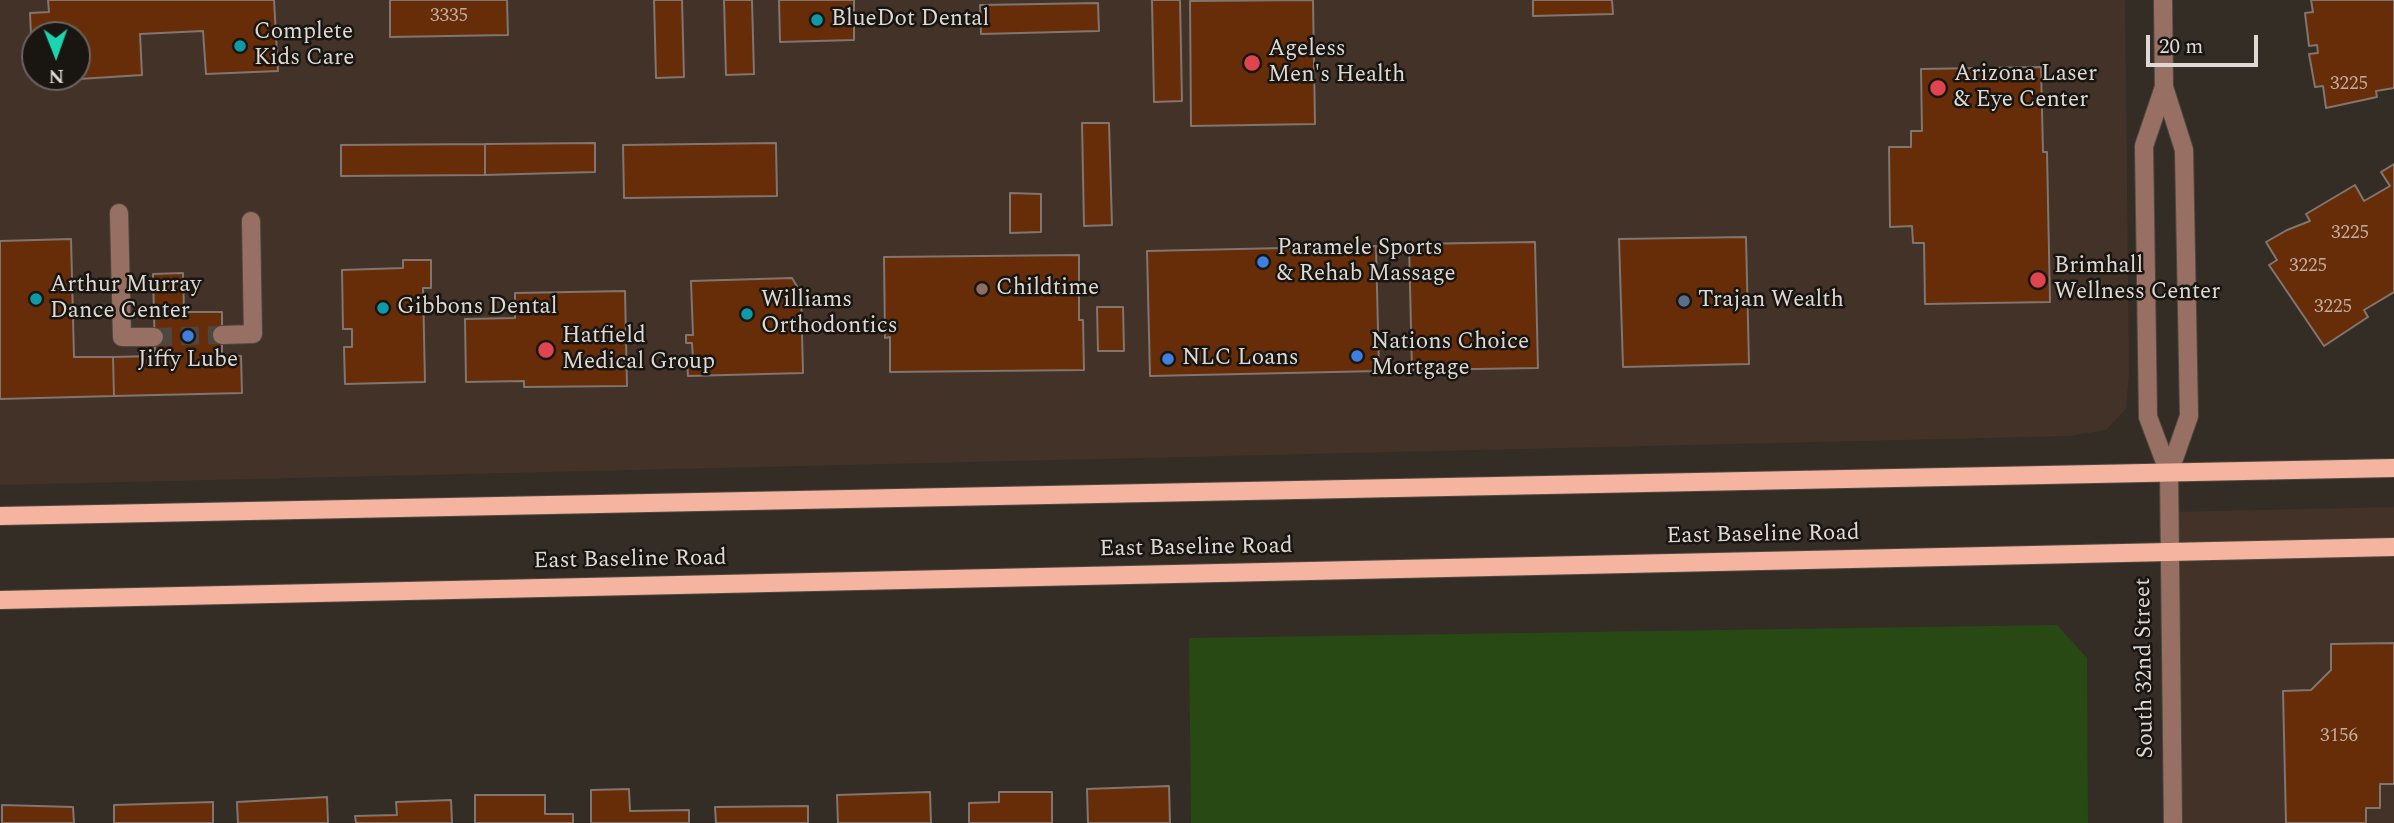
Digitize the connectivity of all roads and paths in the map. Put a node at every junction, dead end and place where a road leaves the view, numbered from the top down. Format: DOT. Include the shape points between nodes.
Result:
graph roads {
  1 [pos="2163,0"];
  2 [pos="2164,88"];
  3 [pos="119,213"];
  4 [pos="251,221"];
  5 [pos="222,335"];
  6 [pos="154,337"];
  7 [pos="2394,468"];
  8 [pos="2169,472"];
  9 [pos="0,516"];
  10 [pos="2394,547"];
  11 [pos="2170,552"];
  12 [pos="0,600"];
  13 [pos="2173,823"];
  1 -- 2 [label="street"];
  2 -- 8 [label="street" via="2184,150 2189,416"];
  2 -- 8 [label="street" via="2144,146 2144,173 2148,417"];
  3 -- 6 [label="street" via="122,337"];
  4 -- 5 [label="street" via="253,334"];
  7 -- 8 [label="main road"];
  8 -- 9 [label="main road"];
  8 -- 11 [label="street, South 32nd Street"];
  10 -- 11 [label="main road, East Baseline Road"];
  11 -- 12 [label="main road, East Baseline Road"];
  11 -- 13 [label="street, South 32nd Street"];
}
